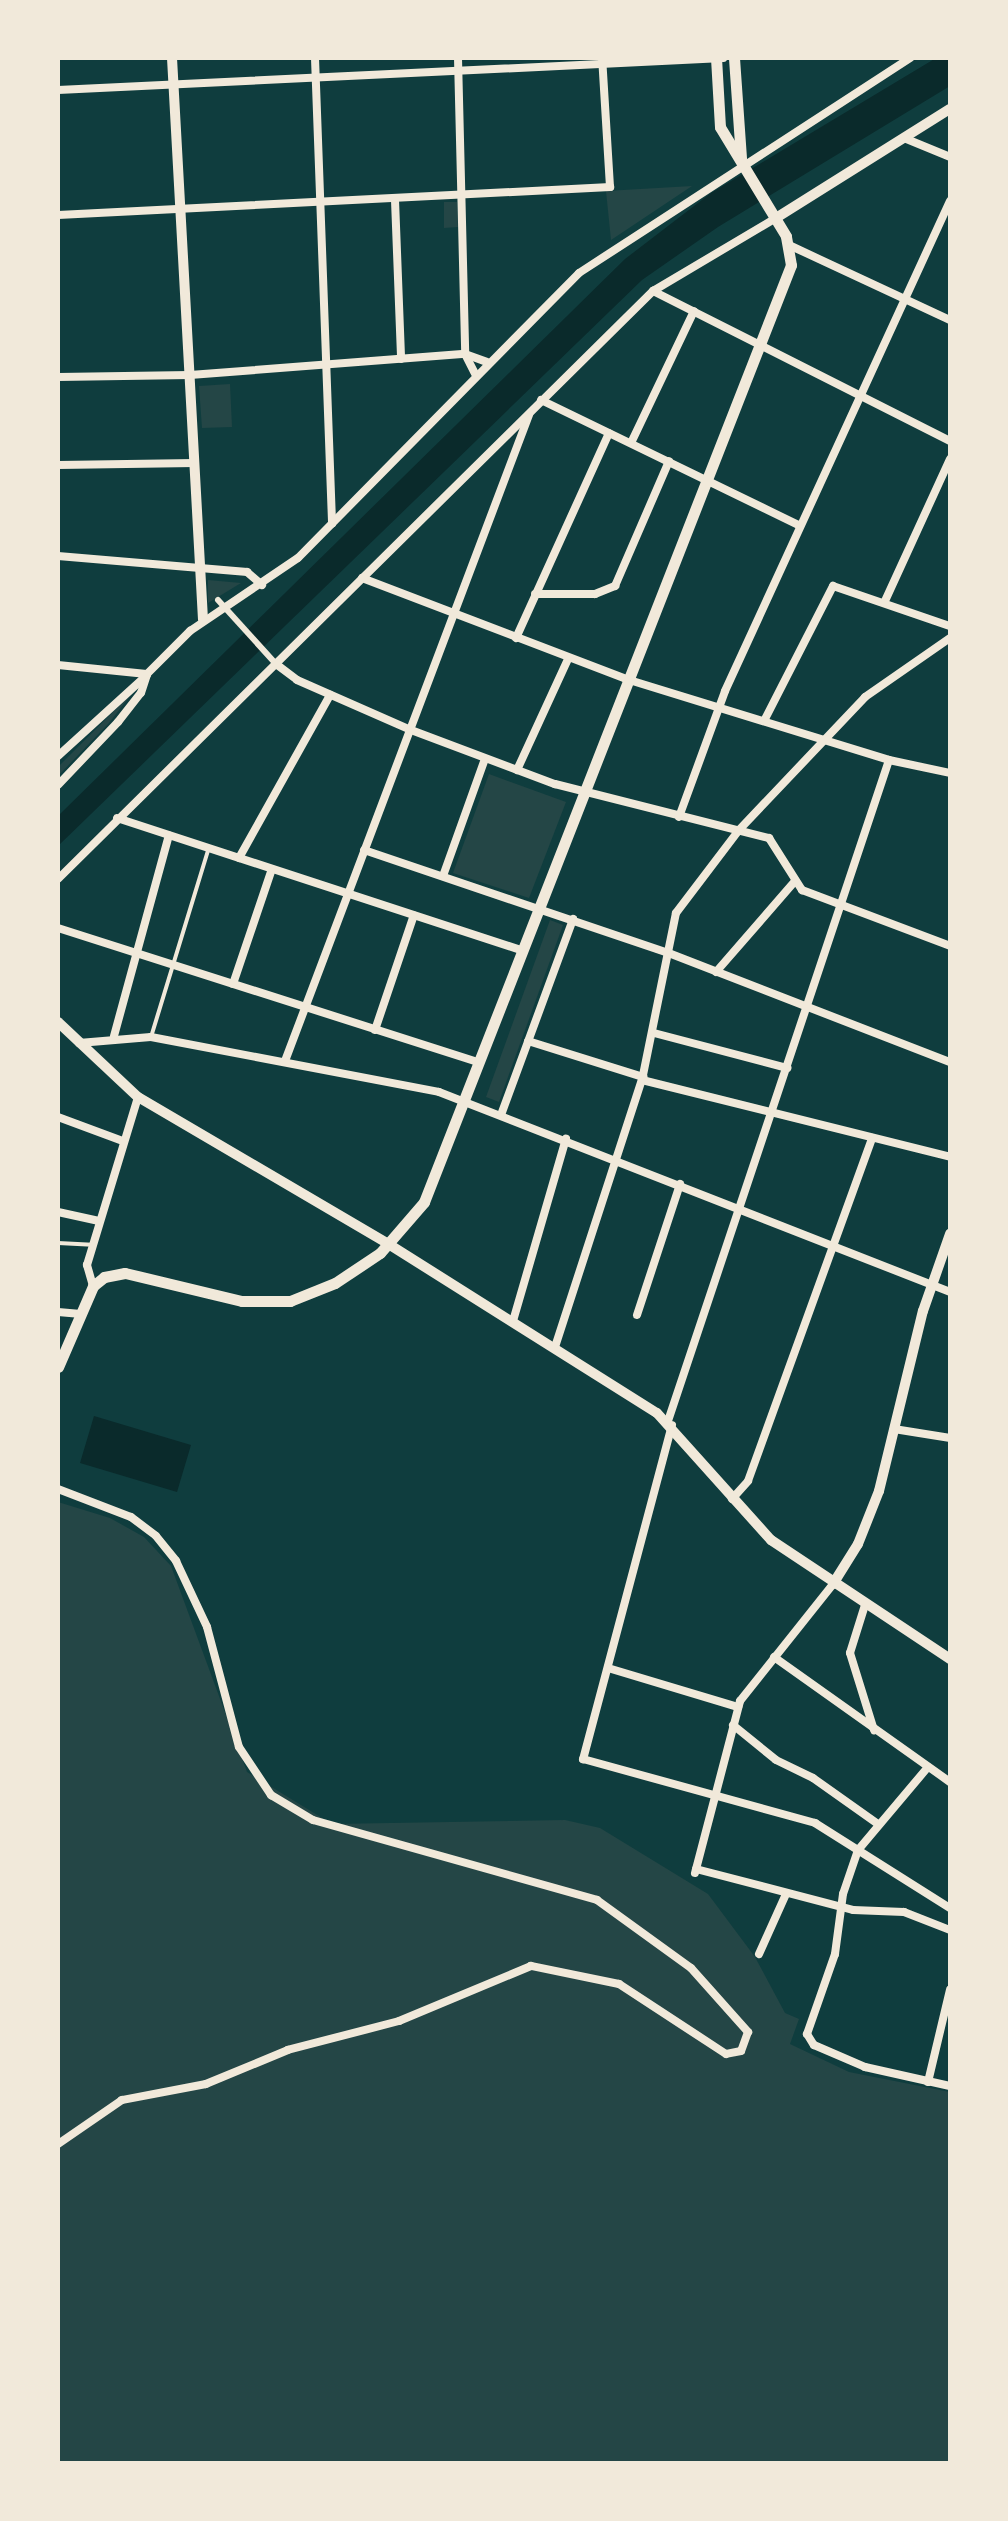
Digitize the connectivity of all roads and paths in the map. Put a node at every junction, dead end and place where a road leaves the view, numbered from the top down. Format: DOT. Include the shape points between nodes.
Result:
graph roads {
  1 [pos="172,58"];
  2 [pos="315,58"];
  3 [pos="458,58"];
  4 [pos="716,58"];
  5 [pos="723,58"];
  6 [pos="734,58"];
  7 [pos="910,58"];
  8 [pos="602,61"];
  9 [pos="459,73"];
  10 [pos="315,78"];
  11 [pos="173,85"];
  12 [pos="58,90"];
  13 [pos="950,109"];
  14 [pos="904,138"];
  15 [pos="950,157"];
  16 [pos="743,165"];
  17 [pos="461,196"];
  18 [pos="395,200"];
  19 [pos="950,201"];
  20 [pos="321,205"];
  21 [pos="181,212"];
  22 [pos="58,215"];
  23 [pos="775,216"];
  24 [pos="791,246"];
  25 [pos="653,291"];
  26 [pos="907,301"];
  27 [pos="694,311"];
  28 [pos="950,320"];
  29 [pos="760,346"];
  30 [pos="465,354"];
  31 [pos="401,359"];
  32 [pos="487,362"];
  33 [pos="328,364"];
  34 [pos="475,374"];
  35 [pos="190,375"];
  36 [pos="58,377"];
  37 [pos="862,399"];
  38 [pos="541,400"];
  39 [pos="530,411"];
  40 [pos="609,433"];
  41 [pos="950,441"];
  42 [pos="631,443"];
  43 [pos="950,459"];
  44 [pos="669,461"];
  45 [pos="195,463"];
  46 [pos="58,465"];
  47 [pos="706,478"];
  48 [pos="332,524"];
  49 [pos="799,525"];
  50 [pos="58,556"];
  51 [pos="201,566"];
  52 [pos="362,578"];
  53 [pos="262,585"];
  54 [pos="535,594"];
  55 [pos="885,601"];
  56 [pos="220,603"];
  57 [pos="454,614"];
  58 [pos="203,619"];
  59 [pos="950,626"];
  60 [pos="516,638"];
  61 [pos="950,638"];
  62 [pos="568,659"];
  63 [pos="276,664"];
  64 [pos="58,665"];
  65 [pos="147,674"];
  66 [pos="626,679"];
  67 [pos="330,695"];
  68 [pos="718,709"];
  69 [pos="764,721"];
  70 [pos="411,730"];
  71 [pos="823,740"];
  72 [pos="58,756"];
  73 [pos="485,759"];
  74 [pos="889,760"];
  75 [pos="517,770"];
  76 [pos="950,773"];
  77 [pos="58,785"];
  78 [pos="581,793"];
  79 [pos="679,817"];
  80 [pos="117,818"];
  81 [pos="739,830"];
  82 [pos="169,835"];
  83 [pos="209,848"];
  84 [pos="364,850"];
  85 [pos="239,858"];
  86 [pos="272,869"];
  87 [pos="443,876"];
  88 [pos="58,879"];
  89 [pos="795,881"];
  90 [pos="347,893"];
  91 [pos="840,906"];
  92 [pos="539,908"];
  93 [pos="414,915"];
  94 [pos="573,919"];
  95 [pos="58,928"];
  96 [pos="950,934"];
  97 [pos="948,945"];
  98 [pos="522,950"];
  99 [pos="666,952"];
  100 [pos="136,953"];
  101 [pos="172,964"];
  102 [pos="716,972"];
  103 [pos="233,984"];
  104 [pos="303,1006"];
  105 [pos="806,1008"];
  106 [pos="58,1022"];
  107 [pos="375,1030"];
  108 [pos="654,1033"];
  109 [pos="114,1036"];
  110 [pos="151,1037"];
  111 [pos="528,1041"];
  112 [pos="78,1043"];
  113 [pos="285,1061"];
  114 [pos="950,1062"];
  115 [pos="480,1063"];
  116 [pos="787,1068"];
  117 [pos="643,1078"];
  118 [pos="138,1097"];
  119 [pos="465,1102"];
  120 [pos="501,1115"];
  121 [pos="771,1115"];
  122 [pos="58,1117"];
  123 [pos="872,1138"];
  124 [pos="566,1139"];
  125 [pos="123,1141"];
  126 [pos="950,1157"];
  127 [pos="618,1158"];
  128 [pos="680,1184"];
  129 [pos="740,1207"];
  130 [pos="58,1212"];
  131 [pos="99,1221"];
  132 [pos="950,1234"];
  133 [pos="58,1243"];
  134 [pos="833,1244"];
  135 [pos="92,1245"];
  136 [pos="390,1245"];
  137 [pos="932,1284"];
  138 [pos="93,1286"];
  139 [pos="950,1292"];
  140 [pos="58,1312"];
  141 [pos="81,1314"];
  142 [pos="637,1315"];
  143 [pos="513,1321"];
  144 [pos="555,1347"];
  145 [pos="59,1362"];
  146 [pos="670,1423"];
  147 [pos="894,1429"];
  148 [pos="950,1438"];
  149 [pos="58,1489"];
  150 [pos="732,1499"];
  151 [pos="833,1584"];
  152 [pos="865,1605"];
  153 [pos="774,1657"];
  154 [pos="950,1659"];
  155 [pos="608,1668"];
  156 [pos="738,1707"];
  157 [pos="733,1725"];
  158 [pos="874,1730"];
  159 [pos="928,1767"];
  160 [pos="950,1782"];
  161 [pos="713,1795"];
  162 [pos="878,1824"];
  163 [pos="858,1850"];
  164 [pos="786,1894"];
  165 [pos="842,1907"];
  166 [pos="950,1908"];
  167 [pos="950,1930"];
  168 [pos="759,1954"];
  169 [pos="950,1990"];
  170 [pos="928,2082"];
  171 [pos="950,2086"];
  172 [pos="58,2144"];
  1 -- 11 [label="street"];
  2 -- 10 [label="street"];
  3 -- 9 [label="street"];
  4 -- 5 [label="street"];
  4 -- 8 [label="street"];
  4 -- 16 [label="main road" via="719,122"];
  6 -- 16 [label="main road"];
  7 -- 16 [label="street"];
  8 -- 9 [label="street"];
  8 -- 17 [label="street" via="610,187"];
  9 -- 10 [label="street"];
  9 -- 17 [label="street"];
  10 -- 11 [label="street"];
  10 -- 20 [label="street"];
  11 -- 12 [label="street"];
  11 -- 21 [label="street"];
  13 -- 14 [label="street"];
  14 -- 15 [label="street"];
  14 -- 23 [label="street"];
  16 -- 23 [label="main road"];
  16 -- 32 [label="street" via="591,263"];
  17 -- 18 [label="street"];
  17 -- 30 [label="street"];
  18 -- 20 [label="street"];
  18 -- 31 [label="street"];
  19 -- 26 [label="street"];
  20 -- 21 [label="street"];
  20 -- 33 [label="street"];
  21 -- 22 [label="street"];
  21 -- 35 [label="street"];
  23 -- 24 [label="main road"];
  23 -- 25 [label="street"];
  24 -- 26 [label="street"];
  24 -- 29 [label="main road" via="791,265"];
  25 -- 27 [label="street"];
  25 -- 38 [label="street"];
  26 -- 28 [label="street"];
  26 -- 37 [label="street"];
  27 -- 29 [label="street"];
  27 -- 42 [label="street"];
  29 -- 37 [label="street"];
  29 -- 47 [label="main road"];
  30 -- 31 [label="street"];
  30 -- 32 [label="street"];
  30 -- 34 [label="street"];
  31 -- 33 [label="street"];
  32 -- 34 [label="street"];
  33 -- 35 [label="street"];
  33 -- 48 [label="street"];
  34 -- 48 [label="street"];
  35 -- 36 [label="street"];
  35 -- 45 [label="street"];
  37 -- 41 [label="street"];
  37 -- 49 [label="street"];
  38 -- 39 [label="street"];
  38 -- 40 [label="street"];
  39 -- 52 [label="street"];
  39 -- 57 [label="street"];
  40 -- 42 [label="street"];
  40 -- 54 [label="street"];
  42 -- 44 [label="street"];
  43 -- 55 [label="street"];
  44 -- 47 [label="street"];
  44 -- 54 [label="street" via="615,586 595,594"];
  45 -- 46 [label="street"];
  45 -- 51 [label="street"];
  47 -- 49 [label="street"];
  47 -- 66 [label="main road"];
  48 -- 53 [label="street"];
  49 -- 68 [label="street"];
  50 -- 51 [label="street"];
  51 -- 53 [label="street" via="247,572"];
  51 -- 58 [label="street"];
  52 -- 57 [label="street"];
  52 -- 63 [label="street"];
  53 -- 56 [label="street"];
  54 -- 60 [label="street"];
  55 -- 59 [label="street"];
  55 -- 69 [label="street" via="838,585 830,590"];
  56 -- 58 [label="street"];
  56 -- 63 [label="street"];
  57 -- 60 [label="street"];
  57 -- 70 [label="street"];
  58 -- 65 [label="street"];
  60 -- 62 [label="street"];
  61 -- 71 [label="street" via="876,686"];
  62 -- 66 [label="street"];
  62 -- 75 [label="street"];
  63 -- 67 [label="street" via="290,677"];
  63 -- 80 [label="street"];
  64 -- 65 [label="street"];
  65 -- 72 [label="street"];
  65 -- 77 [label="street" via="141,693 118,722"];
  66 -- 68 [label="street"];
  66 -- 78 [label="main road"];
  67 -- 70 [label="street"];
  67 -- 85 [label="street"];
  68 -- 69 [label="street"];
  68 -- 79 [label="street"];
  69 -- 71 [label="street"];
  70 -- 73 [label="street"];
  70 -- 84 [label="street"];
  71 -- 74 [label="street"];
  71 -- 81 [label="street"];
  73 -- 75 [label="street"];
  73 -- 87 [label="street"];
  74 -- 76 [label="street"];
  74 -- 91 [label="street"];
  75 -- 78 [label="street"];
  78 -- 79 [label="street"];
  78 -- 92 [label="main road"];
  79 -- 81 [label="street"];
  80 -- 82 [label="street"];
  80 -- 88 [label="street"];
  81 -- 89 [label="street" via="774,842"];
  81 -- 99 [label="street" via="676,913"];
  82 -- 83 [label="street"];
  82 -- 100 [label="street"];
  83 -- 85 [label="street"];
  83 -- 101 [label="lane"];
  84 -- 87 [label="street"];
  84 -- 90 [label="street"];
  85 -- 86 [label="street"];
  86 -- 90 [label="street"];
  86 -- 103 [label="street"];
  87 -- 92 [label="street"];
  89 -- 91 [label="street" via="802,890"];
  89 -- 102 [label="street"];
  90 -- 93 [label="street"];
  90 -- 104 [label="street"];
  91 -- 97 [label="street"];
  91 -- 105 [label="street"];
  92 -- 94 [label="street"];
  92 -- 98 [label="main road"];
  93 -- 98 [label="street"];
  93 -- 107 [label="street"];
  94 -- 99 [label="street"];
  94 -- 111 [label="street"];
  95 -- 100 [label="street"];
  96 -- 97 [label="street"];
  98 -- 115 [label="main road"];
  99 -- 102 [label="street"];
  99 -- 108 [label="street"];
  100 -- 101 [label="street"];
  100 -- 109 [label="street"];
  101 -- 103 [label="street"];
  101 -- 110 [label="lane"];
  102 -- 105 [label="street"];
  103 -- 104 [label="street"];
  104 -- 107 [label="street"];
  104 -- 113 [label="street"];
  105 -- 114 [label="street"];
  105 -- 116 [label="street"];
  106 -- 112 [label="street"];
  107 -- 115 [label="street"];
  108 -- 116 [label="street"];
  108 -- 117 [label="street"];
  109 -- 110 [label="street"];
  109 -- 112 [label="street"];
  110 -- 113 [label="street"];
  111 -- 117 [label="street"];
  111 -- 120 [label="street"];
  112 -- 118 [label="street"];
  113 -- 119 [label="street" via="426,1089"];
  115 -- 119 [label="main road"];
  116 -- 121 [label="street"];
  117 -- 121 [label="street"];
  117 -- 127 [label="street"];
  118 -- 125 [label="street"];
  118 -- 136 [label="street"];
  119 -- 120 [label="street"];
  119 -- 136 [label="main road" via="424,1202"];
  120 -- 124 [label="street"];
  121 -- 123 [label="street"];
  121 -- 129 [label="street"];
  122 -- 125 [label="street"];
  123 -- 126 [label="street"];
  123 -- 134 [label="street"];
  124 -- 127 [label="street"];
  124 -- 143 [label="street"];
  125 -- 131 [label="street"];
  127 -- 128 [label="street"];
  127 -- 144 [label="street"];
  128 -- 129 [label="street"];
  128 -- 142 [label="street"];
  129 -- 134 [label="street"];
  129 -- 146 [label="street"];
  130 -- 131 [label="street"];
  131 -- 135 [label="street"];
  132 -- 137 [label="street"];
  133 -- 135 [label="lane"];
  134 -- 137 [label="street"];
  134 -- 150 [label="street" via="748,1481"];
  135 -- 138 [label="street" via="87,1275"];
  136 -- 138 [label="main road" via="335,1283 280,1303 242,1301 125,1273 104,1277"];
  136 -- 143 [label="street"];
  137 -- 139 [label="street"];
  137 -- 147 [label="street"];
  138 -- 141 [label="main road"];
  140 -- 141 [label="street"];
  141 -- 145 [label="main road"];
  143 -- 144 [label="street"];
  144 -- 146 [label="street"];
  146 -- 150 [label="street"];
  146 -- 155 [label="street"];
  147 -- 148 [label="street"];
  147 -- 151 [label="street" via="865,1529"];
  149 -- 172 [label="street" via="131,1517 176,1561 207,1627 239,1747 271,1795 313,1820 597,1900 691,1968 748,2032 741,2051 726,2054 619,1984 531,1966 399,2021 288,2050 206,2084 122,2100"];
  150 -- 151 [label="street" via="785,1552"];
  151 -- 152 [label="street"];
  151 -- 153 [label="street"];
  152 -- 154 [label="street"];
  152 -- 158 [label="street" via="850,1653"];
  153 -- 156 [label="street"];
  153 -- 158 [label="street"];
  155 -- 156 [label="street"];
  155 -- 161 [label="street" via="583,1759"];
  156 -- 157 [label="street"];
  157 -- 161 [label="street"];
  157 -- 162 [label="street" via="776,1760 813,1778"];
  158 -- 159 [label="street"];
  159 -- 160 [label="street"];
  159 -- 162 [label="street"];
  161 -- 163 [label="street" via="815,1823"];
  161 -- 164 [label="street" via="696,1871"];
  162 -- 163 [label="street"];
  163 -- 165 [label="street"];
  163 -- 166 [label="street"];
  164 -- 165 [label="street"];
  164 -- 168 [label="street"];
  165 -- 167 [label="street" via="904,1912"];
  165 -- 170 [label="street" via="835,1954 808,2039 865,2067"];
  169 -- 170 [label="street"];
  170 -- 171 [label="street"];
}
